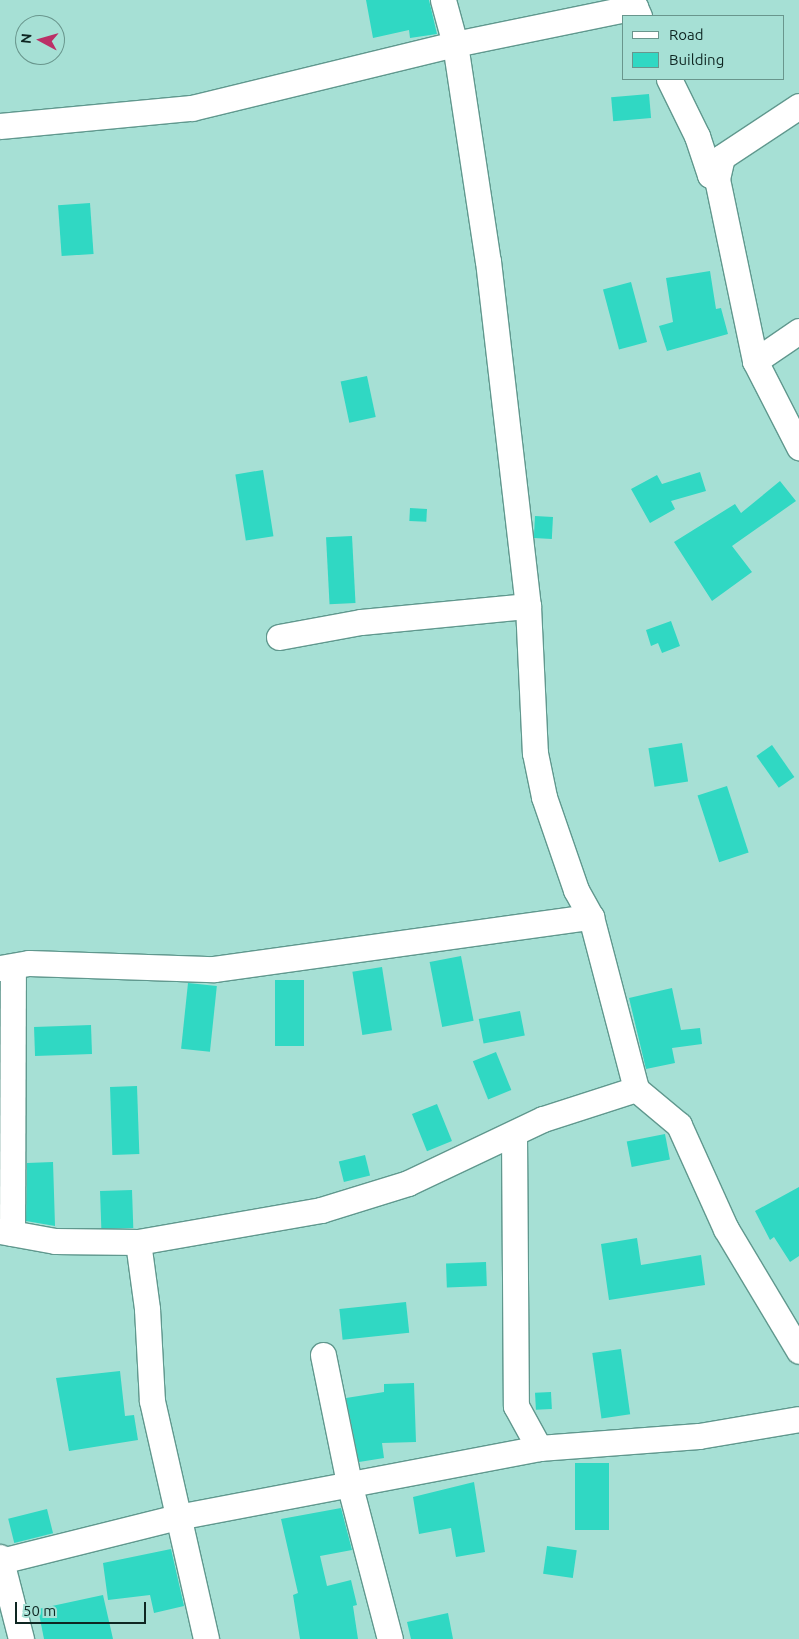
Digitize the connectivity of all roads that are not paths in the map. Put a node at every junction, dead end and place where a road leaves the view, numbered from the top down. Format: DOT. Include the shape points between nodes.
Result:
graph roads {
  1 [pos="443,0"];
  2 [pos="635,8"];
  3 [pos="455,44"];
  4 [pos="670,80"];
  5 [pos="799,106"];
  6 [pos="0,126"];
  7 [pos="717,179"];
  8 [pos="799,331"];
  9 [pos="755,361"];
  10 [pos="799,447"];
  11 [pos="528,606"];
  12 [pos="279,637"];
  13 [pos="591,917"];
  14 [pos="7,971"];
  15 [pos="636,1089"];
  16 [pos="514,1134"];
  17 [pos="6,1232"];
  18 [pos="138,1242"];
  19 [pos="798,1346"];
  20 [pos="323,1355"];
  21 [pos="799,1419"];
  22 [pos="540,1448"];
  23 [pos="350,1483"];
  24 [pos="178,1517"];
  25 [pos="0,1557"];
  26 [pos="1,1561"];
  27 [pos="20,1639"];
  28 [pos="206,1639"];
  29 [pos="390,1639"];
  1 -- 3 [label="street"];
  2 -- 3 [label="street"];
  3 -- 6 [label="street" via="192,108"];
  3 -- 11 [label="street" via="488,261"];
  4 -- 7 [label="street" via="698,136 710,175"];
  5 -- 7 [label="street" via="722,157"];
  7 -- 9 [label="street"];
  8 -- 9 [label="street"];
  9 -- 10 [label="street"];
  11 -- 12 [label="street" via="361,622"];
  11 -- 13 [label="street" via="535,753 544,797 576,890"];
  13 -- 14 [label="street" via="214,969 29,964"];
  13 -- 15 [label="street"];
  14 -- 17 [label="street"];
  15 -- 16 [label="street" via="543,1119"];
  15 -- 19 [label="street" via="679,1125 726,1229"];
  16 -- 18 [label="street" via="408,1183 321,1210"];
  16 -- 22 [label="street" via="516,1406"];
  17 -- 18 [label="street" via="55,1241"];
  18 -- 24 [label="street" via="147,1309 152,1401"];
  20 -- 23 [label="street"];
  21 -- 22 [label="street" via="699,1436"];
  22 -- 23 [label="street"];
  23 -- 24 [label="street"];
  23 -- 29 [label="street"];
  24 -- 26 [label="street"];
  24 -- 28 [label="street"];
  25 -- 26 [label="street"];
  26 -- 27 [label="street"];
}
